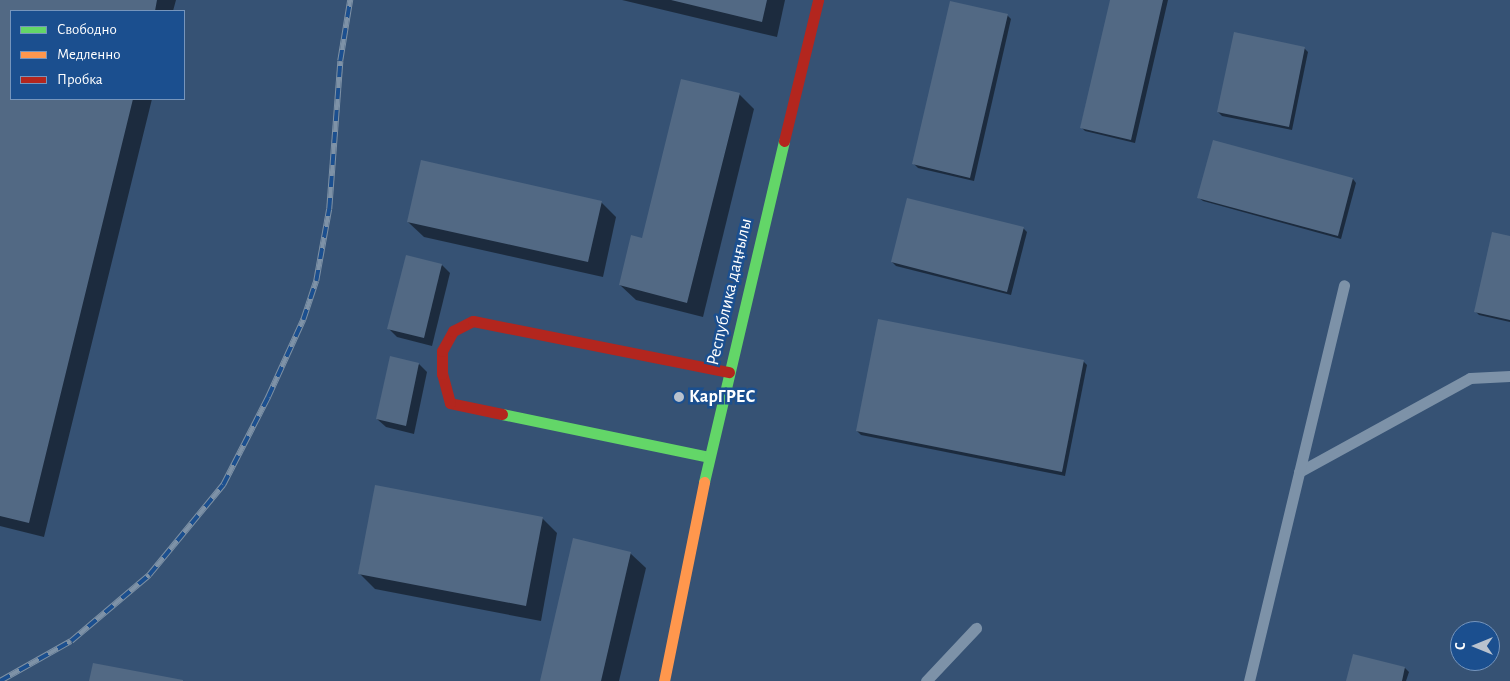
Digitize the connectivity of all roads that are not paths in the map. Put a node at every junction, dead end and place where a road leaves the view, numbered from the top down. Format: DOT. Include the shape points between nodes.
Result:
graph roads {
  1 [pos="818,0"];
  2 [pos="1344,285"];
  3 [pos="729,372"];
  4 [pos="1510,376"];
  5 [pos="709,457"];
  6 [pos="1299,472"];
  7 [pos="976,628"];
  8 [pos="664,681"];
  9 [pos="926,681"];
  10 [pos="1249,681"];
  1 -- 3 [label="main road, Республика даңғылы"];
  2 -- 6 [label="lane"];
  3 -- 5 [label="main road, Республика даңғылы"];
  3 -- 5 [label="main road" via="473,321 453,331 442,351 442,374 450,403"];
  4 -- 6 [label="lane" via="1470,378"];
  5 -- 8 [label="main road, Республика даңғылы"];
  6 -- 10 [label="lane"];
  7 -- 9 [label="lane"];
}
